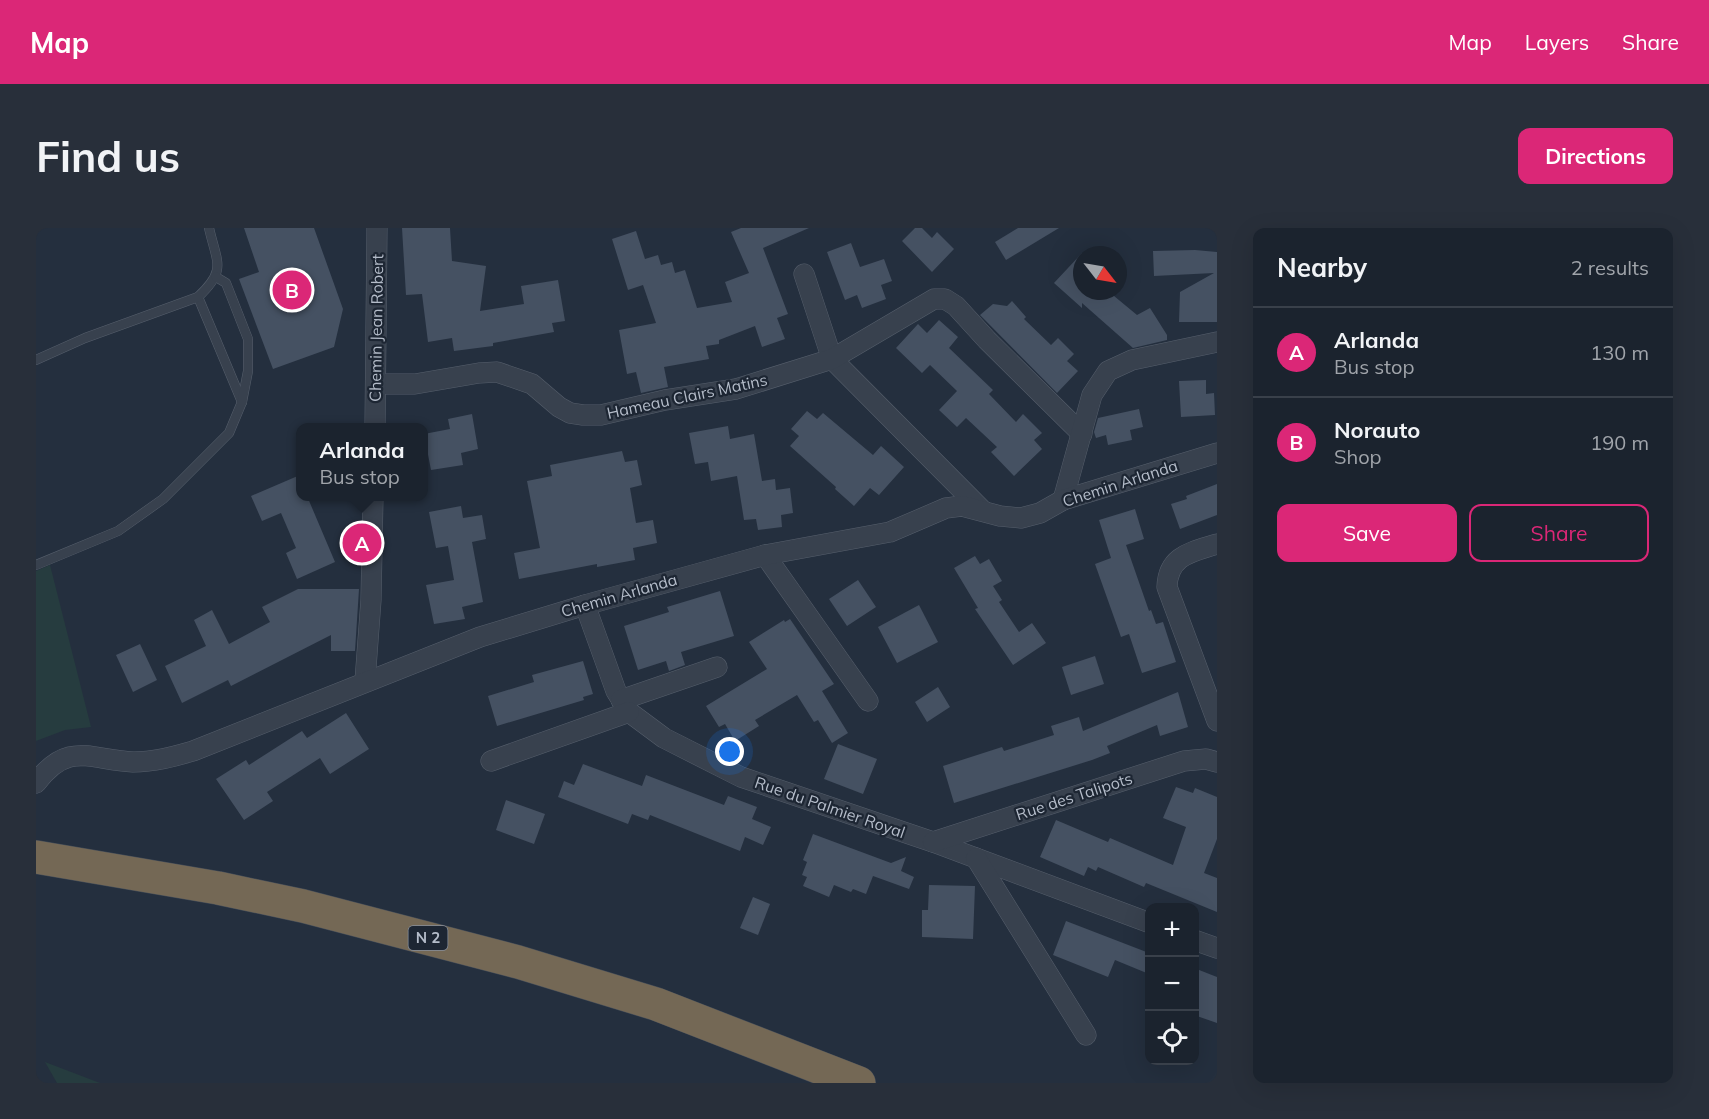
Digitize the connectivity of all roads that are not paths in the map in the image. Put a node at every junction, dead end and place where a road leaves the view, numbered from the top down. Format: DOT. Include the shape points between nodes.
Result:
graph roads {
  1 [pos="209,228"];
  2 [pos="377,228"];
  3 [pos="804,274"];
  4 [pos="216,278"];
  5 [pos="198,297"];
  6 [pos="1217,342"];
  7 [pos="832,359"];
  8 [pos="36,360"];
  9 [pos="375,384"];
  10 [pos="242,402"];
  11 [pos="375,423"];
  12 [pos="1082,434"];
  13 [pos="1217,453"];
  14 [pos="1063,500"];
  15 [pos="373,501"];
  16 [pos="982,510"];
  17 [pos="1217,544"];
  18 [pos="765,555"];
  19 [pos="36,565"];
  20 [pos="585,605"];
  21 [pos="717,667"];
  22 [pos="365,681"];
  23 [pos="868,701"];
  24 [pos="625,706"];
  25 [pos="1217,721"];
  26 [pos="491,761"];
  27 [pos="1217,762"];
  28 [pos="36,783"];
  29 [pos="933,842"];
  30 [pos="36,856"];
  31 [pos="976,858"];
  32 [pos="1145,921"];
  33 [pos="1199,942"];
  34 [pos="1217,948"];
  35 [pos="1086,1035"];
  36 [pos="807,1063"];
  37 [pos="845,1083"];
  38 [pos="859,1083"];
  1 -- 4 [label="lane" via="218,268"];
  2 -- 9 [label="street, Chemin Jean Robert"];
  3 -- 7 [label="street"];
  4 -- 5 [label="lane"];
  4 -- 10 [label="lane" via="226,283 248,339 248,371"];
  5 -- 8 [label="lane"];
  5 -- 10 [label="lane"];
  6 -- 12 [label="street" via="1132,360 1108,371 1092,395"];
  7 -- 9 [label="street, Hameau Clairs Matins" via="736,389 601,415 570,412 532,384 497,372 415,384"];
  7 -- 12 [label="street, Hameau Clairs Matins" via="934,299 945,299"];
  7 -- 16 [label="street"];
  9 -- 11 [label="street, Chemin Jean Robert"];
  10 -- 19 [label="lane" via="229,433 163,499 118,531"];
  12 -- 14 [label="street"];
  13 -- 14 [label="street, Chemin Arlanda"];
  14 -- 16 [label="street, Chemin Arlanda" via="1021,518"];
  15 -- 22 [label="street"];
  16 -- 18 [label="street, Chemin Arlanda" via="946,508 890,532"];
  17 -- 25 [label="street" via="1179,558 1171,567 1167,586"];
  18 -- 20 [label="street, Chemin Arlanda"];
  18 -- 23 [label="street"];
  20 -- 22 [label="street, Chemin Arlanda" via="499,630"];
  20 -- 24 [label="street, Rue du Palmier Royal" via="610,680"];
  21 -- 24 [label="street"];
  22 -- 28 [label="street, Chemin Arlanda" via="193,751 160,761 131,762 83,754 61,759"];
  24 -- 26 [label="street"];
  24 -- 29 [label="street, Rue du Palmier Royal" via="664,738 741,777"];
  27 -- 29 [label="street, Rue des Talipots" via="1184,761"];
  29 -- 31 [label="street, Rue du Palmier Royal"];
  30 -- 36 [label="highway, N 2" via="303,906 518,962 656,1004"];
  31 -- 32 [label="street, Rue du Palmier Royal"];
  31 -- 35 [label="street"];
  33 -- 34 [label="street"];
  36 -- 37 [label="highway, N 2"];
  36 -- 38 [label="highway, N 2"];
}
